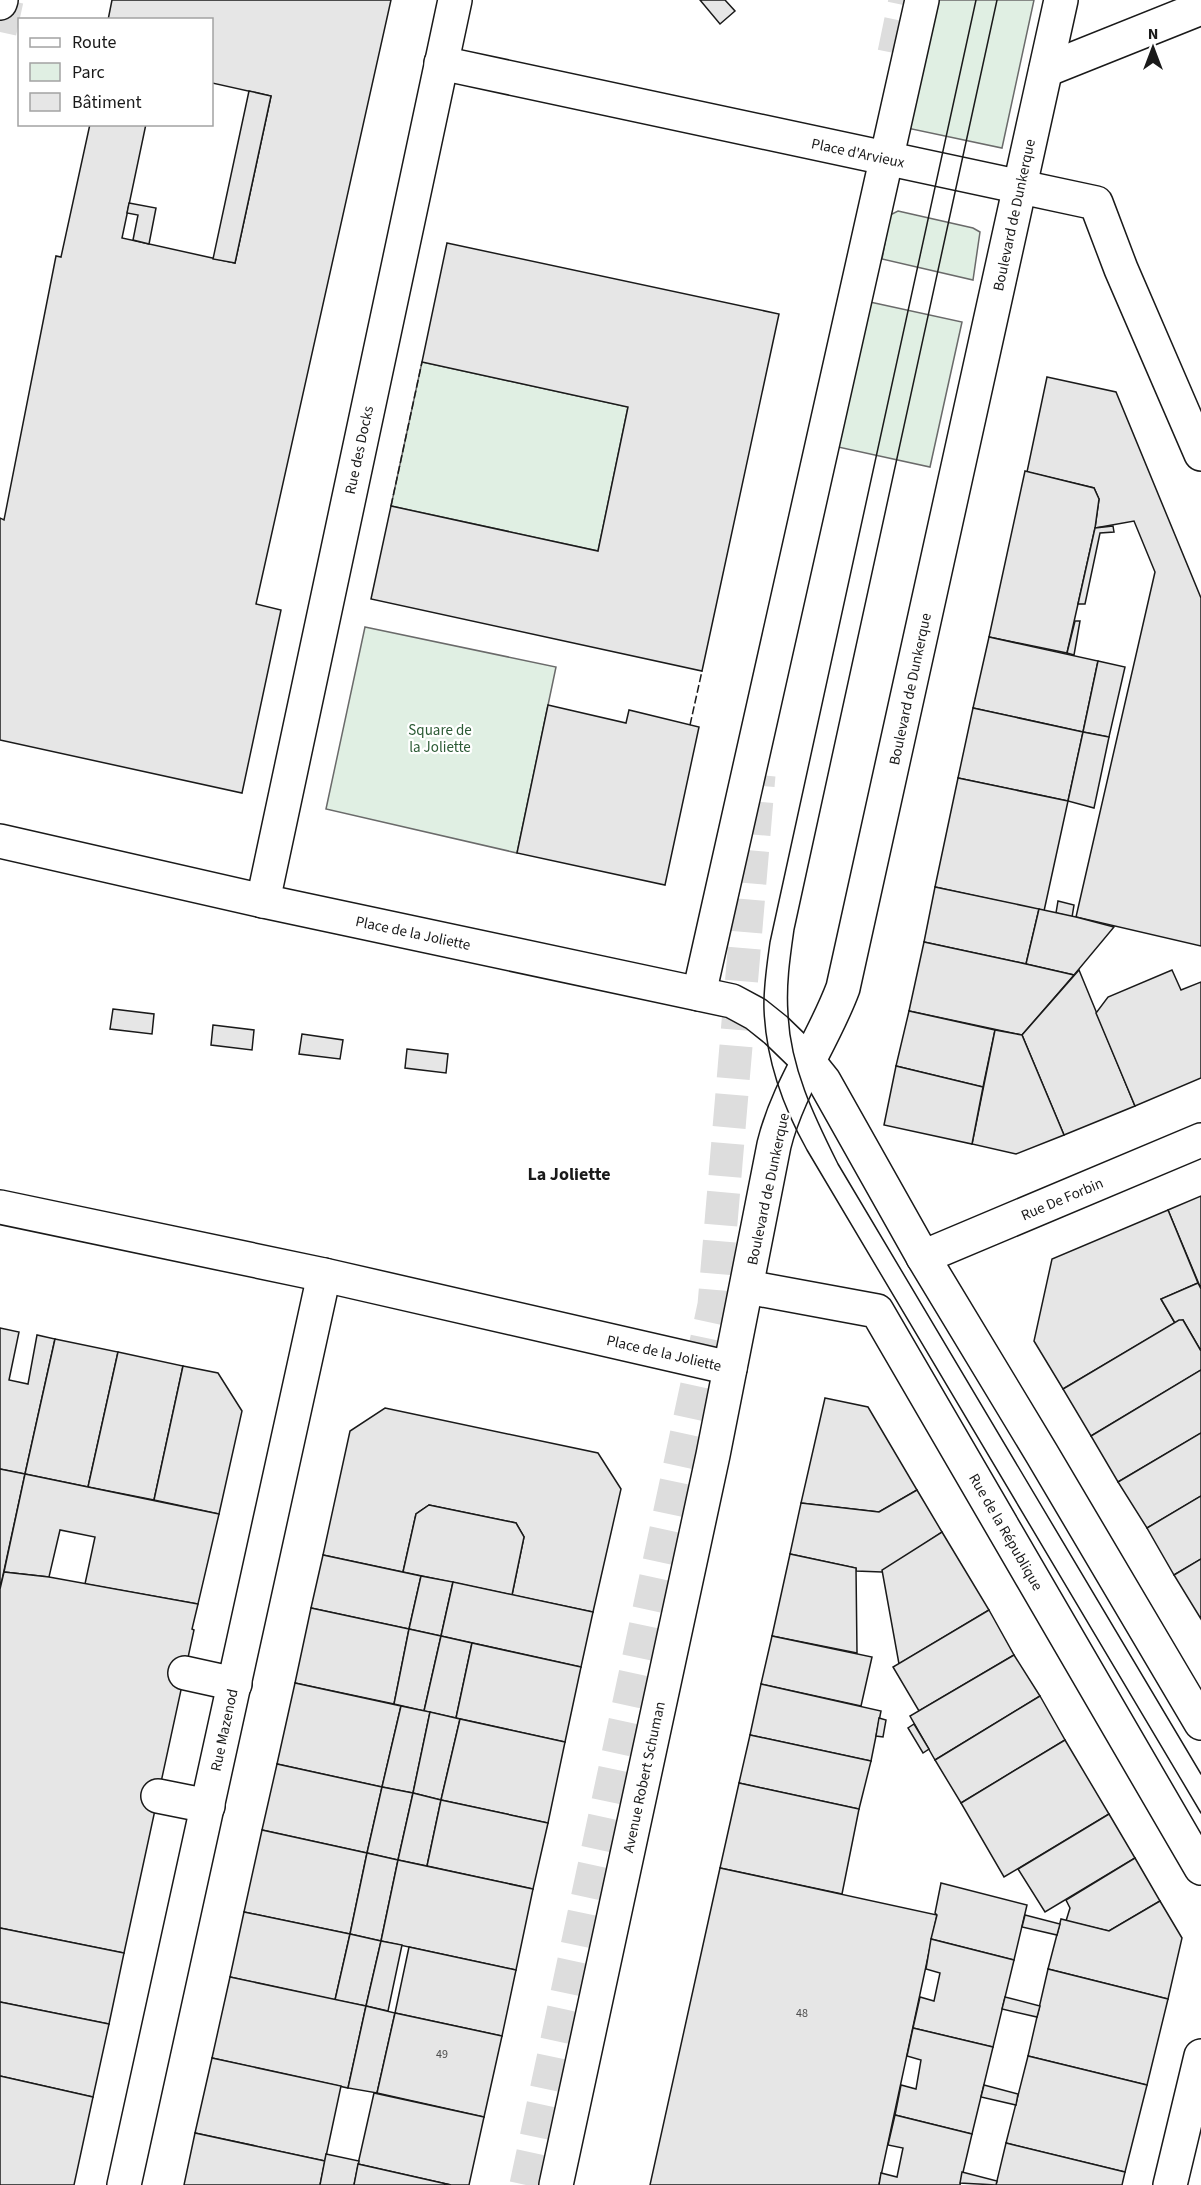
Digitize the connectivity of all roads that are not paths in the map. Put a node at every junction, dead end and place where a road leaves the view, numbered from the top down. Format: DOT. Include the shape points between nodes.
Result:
graph roads {
  1 [pos="455,0"];
  2 [pos="922,0"];
  3 [pos="1061,0"];
  4 [pos="1201,8"];
  5 [pos="441,63"];
  6 [pos="1046,70"];
  7 [pos="887,159"];
  8 [pos="1020,187"];
  9 [pos="1201,454"];
  10 [pos="0,841"];
  11 [pos="263,901"];
  12 [pos="699,994"];
  13 [pos="808,1061"];
  14 [pos="1201,1140"];
  15 [pos="0,1207"];
  16 [pos="923,1257"];
  17 [pos="324,1275"];
  18 [pos="747,1287"];
  19 [pos="730,1368"];
  20 [pos="185,1673"];
  21 [pos="234,1684"];
  22 [pos="1201,1723"];
  23 [pos="158,1796"];
  24 [pos="208,1806"];
  25 [pos="1201,1868"];
  26 [pos="1201,2056"];
  27 [pos="124,2185"];
  28 [pos="556,2185"];
  29 [pos="1170,2185"];
  1 -- 5 [label="street, Rue des Docks"];
  2 -- 7 [label="street"];
  3 -- 6 [label="street, Boulevard de Dunkerque"];
  4 -- 6 [label="street"];
  5 -- 7 [label="street, Place d'Arvieux"];
  5 -- 11 [label="street, Rue des Docks"];
  6 -- 8 [label="street, Boulevard de Dunkerque"];
  7 -- 8 [label="street, Place d'Arvieux"];
  7 -- 12 [label="street"];
  8 -- 9 [label="street, Place d'Arvieux" via="1096,203"];
  8 -- 13 [label="street, Boulevard de Dunkerque" via="843,988"];
  10 -- 11 [label="street, Place de la Joliette"];
  11 -- 12 [label="street, Place de la Joliette"];
  12 -- 13 [label="street, Place de la Joliette" via="732,1001 756,1014"];
  13 -- 16 [label="street" via="834,1098"];
  13 -- 18 [label="street, Boulevard de Dunkerque" via="780,1121"];
  14 -- 16 [label="street, Rue De Forbin"];
  15 -- 17 [label="street, Place de la Joliette"];
  16 -- 22 [label="street"];
  17 -- 19 [label="street, Place de la Joliette"];
  17 -- 21 [label="street, Rue Mazenod"];
  18 -- 19 [label="street, Boulevard de Dunkerque"];
  18 -- 25 [label="street, Rue de la République" via="877,1311"];
  19 -- 28 [label="street, Avenue Robert Schuman"];
  20 -- 21 [label="street"];
  21 -- 24 [label="street, Rue Mazenod"];
  23 -- 24 [label="street"];
  24 -- 27 [label="street, Rue Mazenod"];
  26 -- 29 [label="street"];
}
